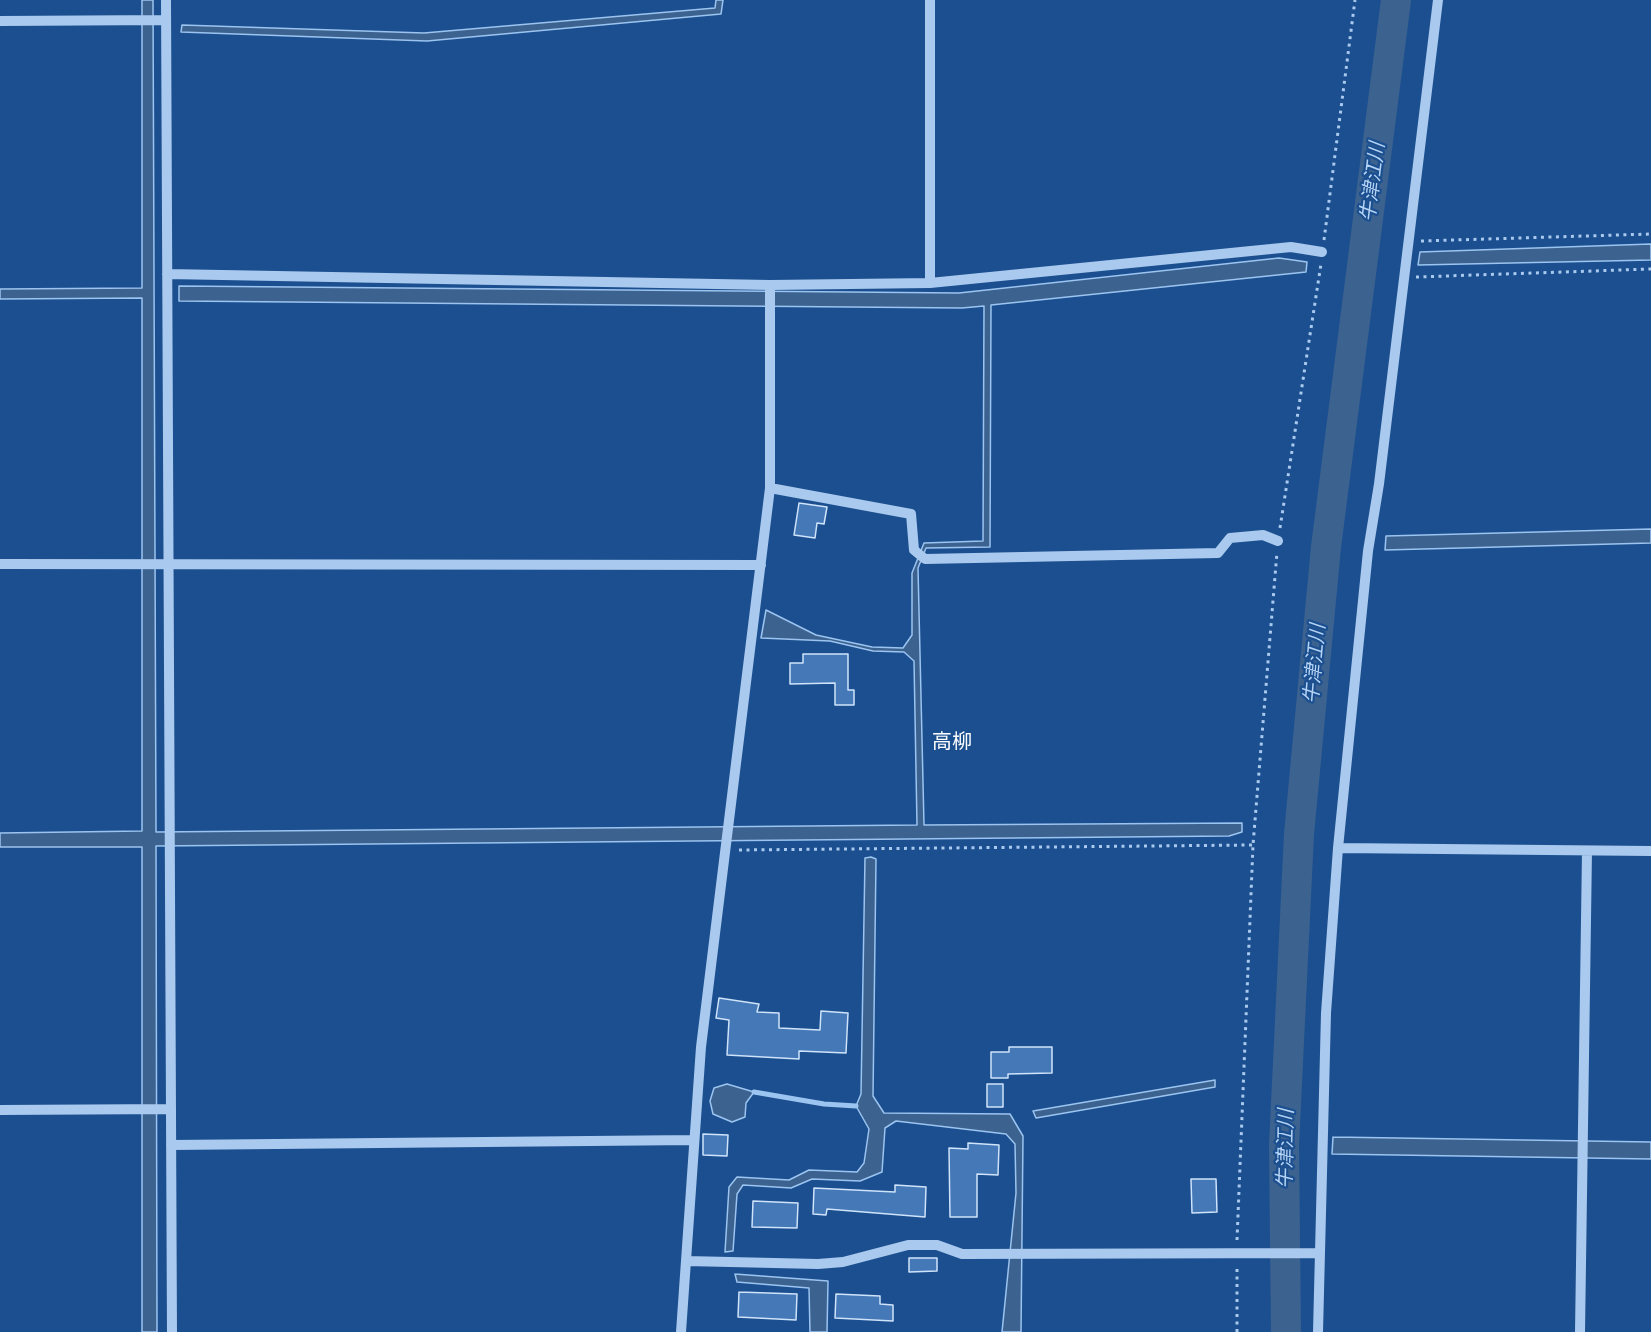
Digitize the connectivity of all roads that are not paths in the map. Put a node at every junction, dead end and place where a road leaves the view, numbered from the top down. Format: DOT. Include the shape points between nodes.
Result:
graph roads {
  1 [pos="166,0"];
  2 [pos="930,0"];
  3 [pos="1438,0"];
  4 [pos="166,20"];
  5 [pos="0,21"];
  6 [pos="1323,252"];
  7 [pos="167,274"];
  8 [pos="930,284"];
  9 [pos="770,285"];
  10 [pos="771,488"];
  11 [pos="1278,541"];
  12 [pos="168,563"];
  13 [pos="0,564"];
  14 [pos="761,565"];
  15 [pos="1338,848"];
  16 [pos="1587,851"];
  17 [pos="1651,851"];
  18 [pos="171,1109"];
  19 [pos="0,1110"];
  20 [pos="694,1140"];
  21 [pos="171,1145"];
  22 [pos="1319,1253"];
  23 [pos="686,1262"];
  24 [pos="172,1332"];
  25 [pos="681,1332"];
  26 [pos="1318,1332"];
  27 [pos="1580,1332"];
  1 -- 4 [label="street"];
  2 -- 8 [label="street"];
  3 -- 15 [label="street" via="1368,551"];
  4 -- 5 [label="street"];
  4 -- 7 [label="street"];
  6 -- 8 [label="street" via="1292,248"];
  7 -- 9 [label="street"];
  7 -- 12 [label="street"];
  8 -- 9 [label="street"];
  9 -- 10 [label="street"];
  10 -- 11 [label="street" via="911,514 921,557 1218,553 1230,538 1263,535"];
  10 -- 14 [label="street"];
  12 -- 13 [label="street"];
  12 -- 14 [label="street"];
  12 -- 18 [label="street"];
  14 -- 20 [label="street" via="701,1047"];
  15 -- 16 [label="street"];
  15 -- 22 [label="street" via="1326,1013"];
  16 -- 17 [label="street"];
  16 -- 27 [label="street"];
  18 -- 19 [label="street"];
  18 -- 21 [label="street"];
  20 -- 21 [label="street"];
  20 -- 23 [label="street"];
  21 -- 24 [label="street"];
  22 -- 23 [label="street" via="962,1254 937,1245 908,1245 843,1262 818,1264"];
  22 -- 26 [label="street"];
  23 -- 25 [label="street"];
}
